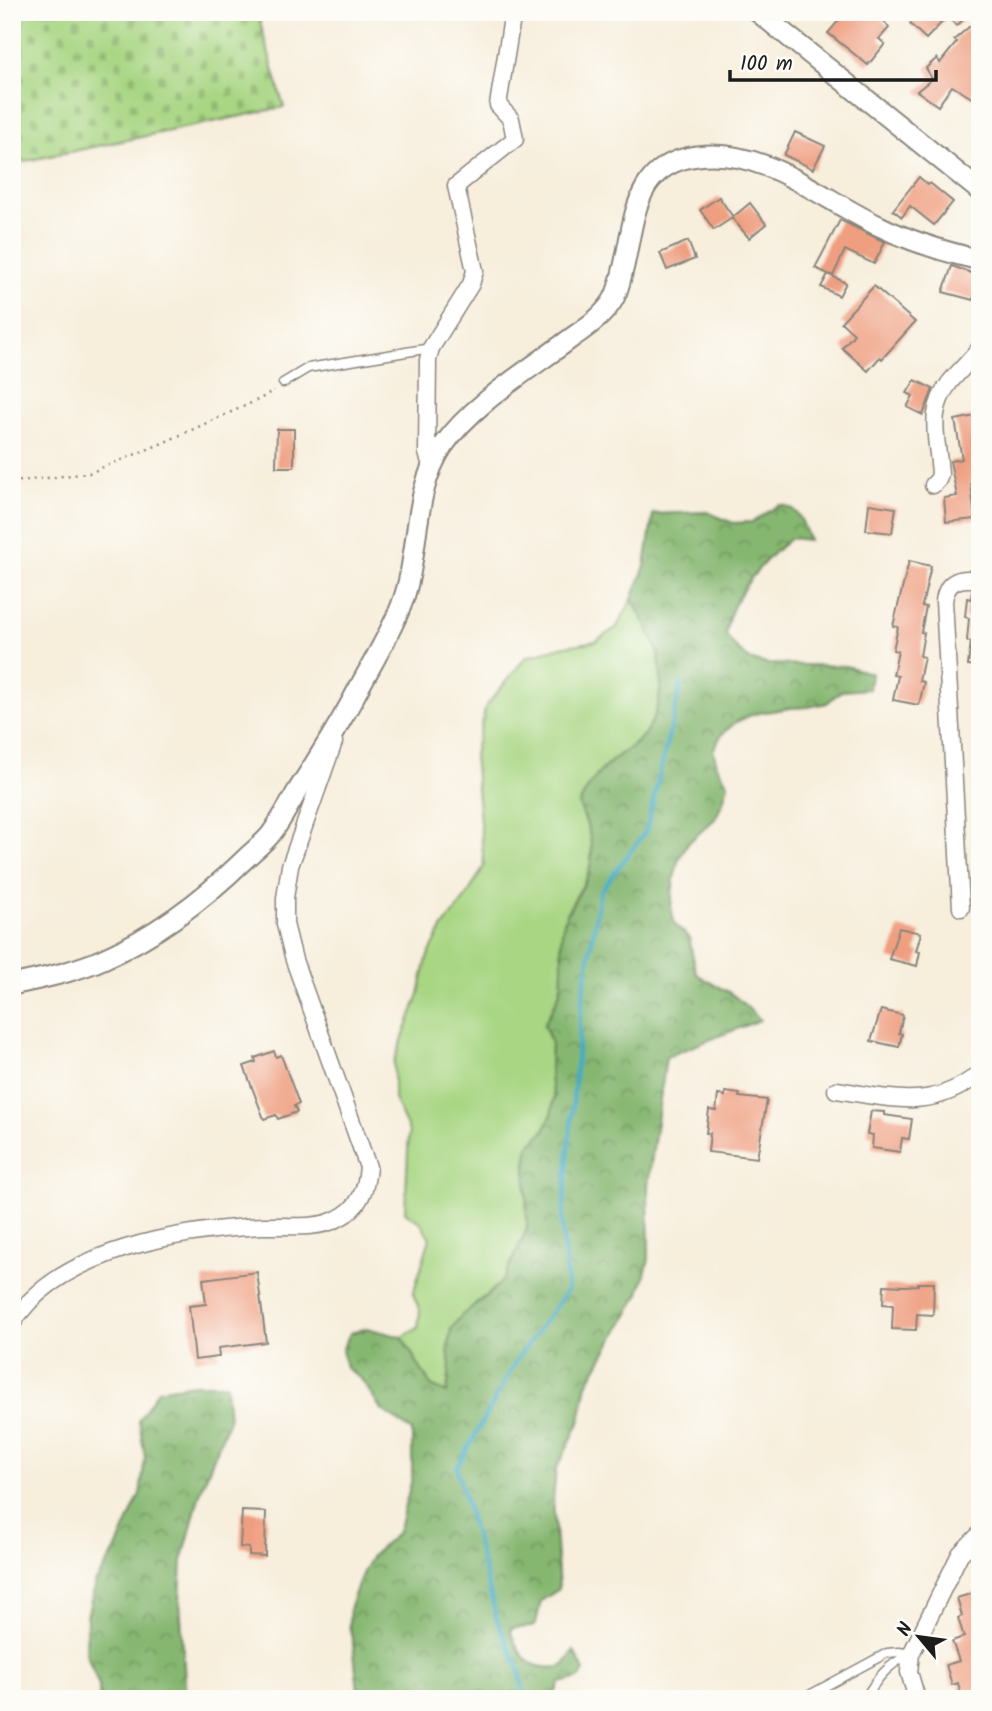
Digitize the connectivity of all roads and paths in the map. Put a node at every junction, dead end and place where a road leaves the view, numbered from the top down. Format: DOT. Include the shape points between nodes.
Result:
graph roads {
  1 [pos="513,12"];
  2 [pos="758,12"];
  3 [pos="980,191"];
  4 [pos="980,260"];
  5 [pos="430,348"];
  6 [pos="980,348"];
  7 [pos="283,383"];
  8 [pos="431,466"];
  9 [pos="12,482"];
  10 [pos="933,485"];
  11 [pos="980,579"];
  12 [pos="339,726"];
  13 [pos="961,908"];
  14 [pos="12,985"];
  15 [pos="980,1073"];
  16 [pos="836,1090"];
  17 [pos="12,1324"];
  18 [pos="980,1534"];
  19 [pos="911,1654"];
  20 [pos="802,1699"];
  21 [pos="864,1699"];
  22 [pos="917,1699"];
  1 -- 5 [label="street" via="498,105 511,119 515,139 456,186 475,271"];
  2 -- 3 [label="street"];
  4 -- 8 [label="street" via="884,228 765,166 725,156 683,158 656,172 640,196 613,301 597,320 461,424"];
  5 -- 7 [label="lane" via="308,368"];
  5 -- 8 [label="street" via="427,453"];
  6 -- 10 [label="street" via="950,383 937,407 934,424 940,474"];
  7 -- 9 [label="path" via="260,399 89,473"];
  8 -- 12 [label="street" via="410,578 400,607"];
  11 -- 13 [label="street" via="954,580 944,601"];
  12 -- 14 [label="street" via="271,834 191,905 102,960"];
  12 -- 17 [label="street" via="290,866 285,924 368,1167 366,1190 337,1220 193,1233 141,1243 81,1265 44,1290"];
  15 -- 16 [label="street" via="928,1099 911,1101"];
  18 -- 19 [label="street" via="961,1554"];
  19 -- 20 [label="lane" via="887,1653"];
  19 -- 21 [label="lane" via="877,1678"];
  19 -- 22 [label="street" via="909,1672"];
}
